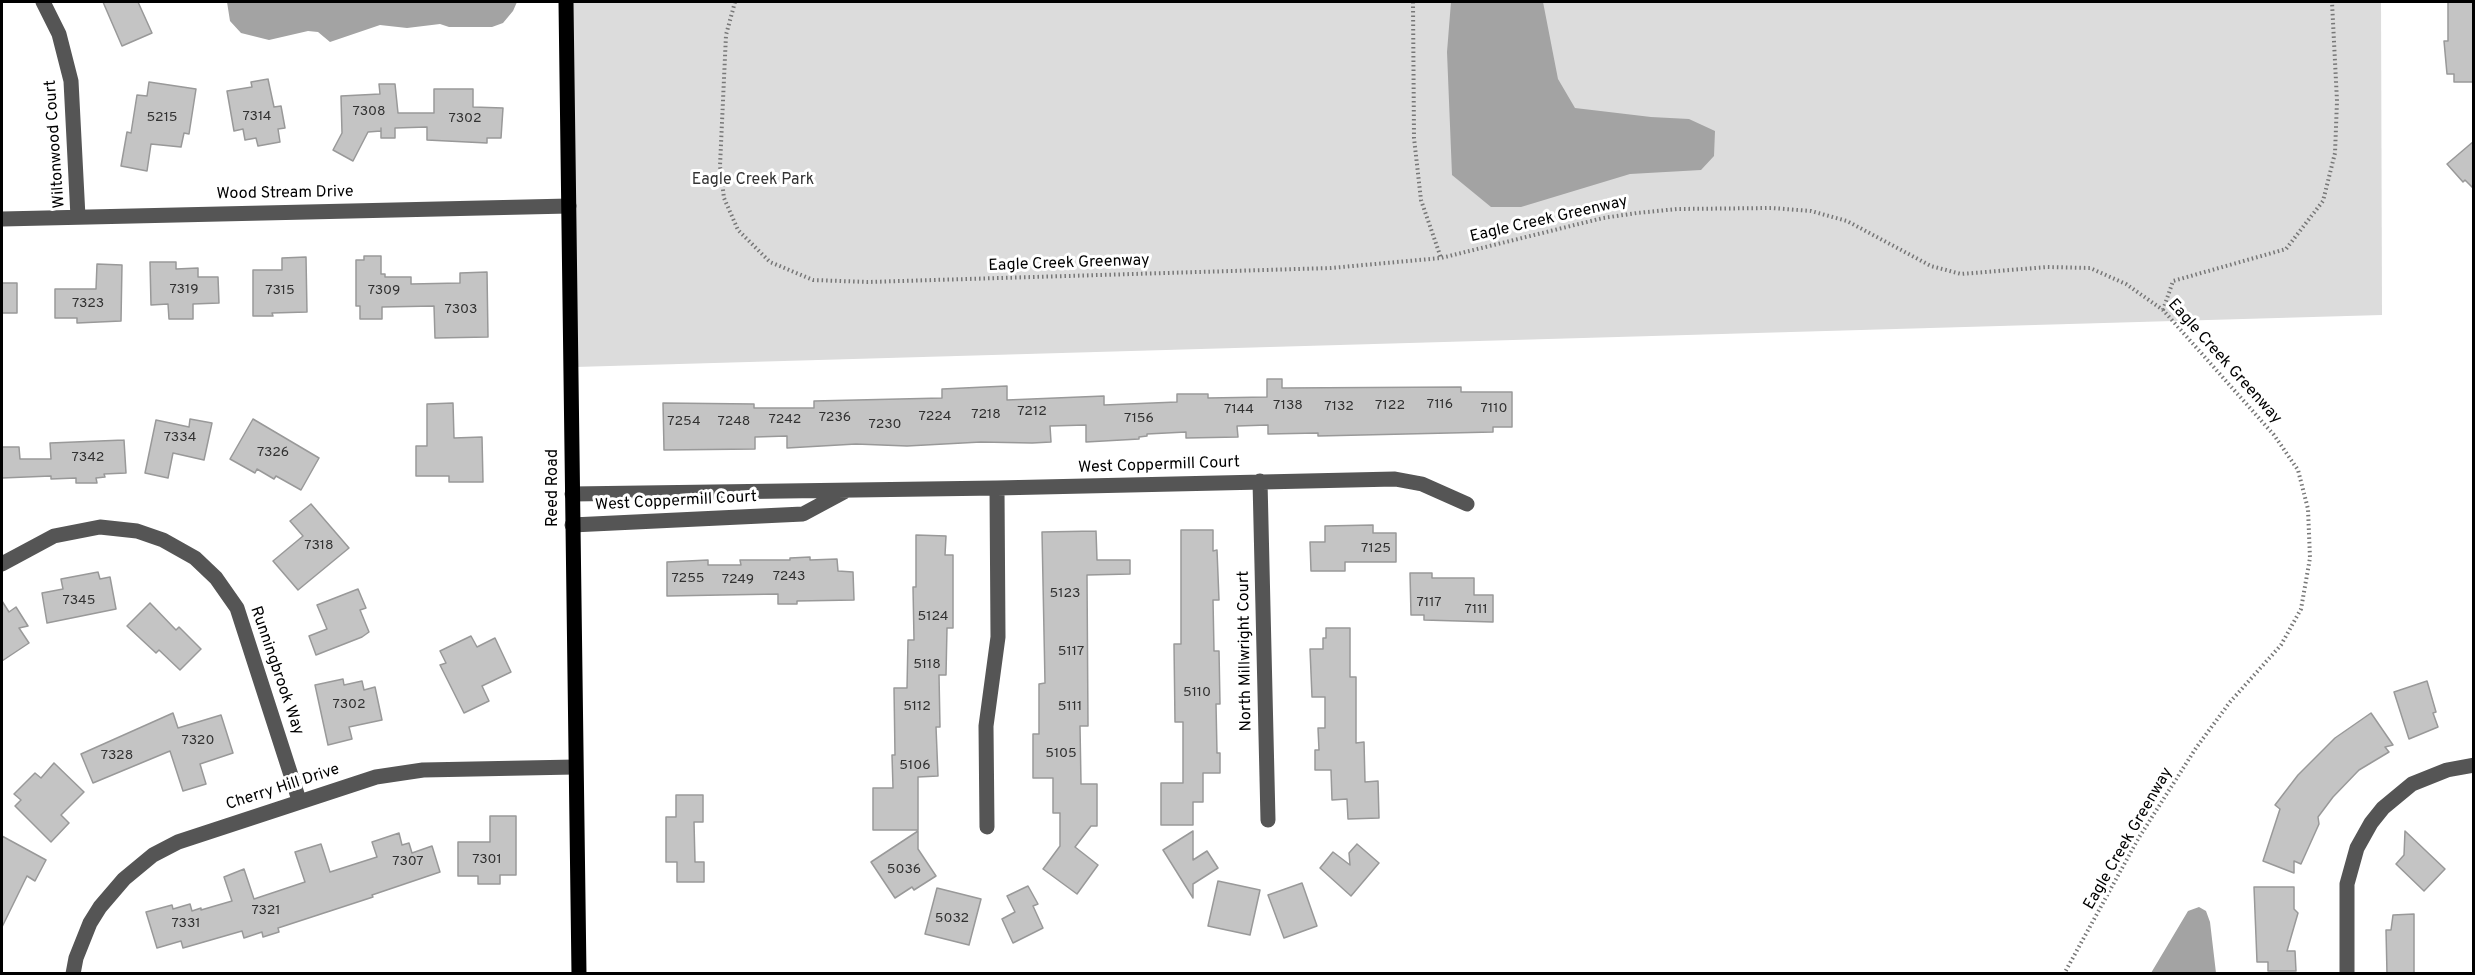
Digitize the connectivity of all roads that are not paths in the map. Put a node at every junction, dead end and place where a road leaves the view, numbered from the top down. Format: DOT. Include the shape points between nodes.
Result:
graph roads {
  1 [pos="43,2"];
  2 [pos="566,2"];
  3 [pos="569,206"];
  4 [pos="78,217"];
  5 [pos="2,219"];
  6 [pos="1260,481"];
  7 [pos="997,488"];
  8 [pos="847,490"];
  9 [pos="572,494"];
  10 [pos="1467,504"];
  11 [pos="572,525"];
  12 [pos="2,564"];
  13 [pos="2474,765"];
  14 [pos="575,767"];
  15 [pos="299,800"];
  16 [pos="1268,820"];
  17 [pos="987,827"];
  18 [pos="73,974"];
  19 [pos="579,974"];
  20 [pos="2347,974"];
  1 -- 4 [label="street, Wiltonwood Court" via="59,34 71,81"];
  2 -- 3 [label="main road, Reed Road"];
  3 -- 4 [label="street, Wood Stream Drive"];
  3 -- 9 [label="main road, Reed Road"];
  4 -- 5 [label="street, Wood Stream Drive"];
  6 -- 7 [label="street, West Coppermill Court"];
  6 -- 10 [label="street, West Coppermill Court" via="1395,479 1422,484"];
  6 -- 16 [label="street, North Millwright Court"];
  7 -- 8 [label="street, West Coppermill Court"];
  7 -- 17 [label="street" via="998,637 986,726"];
  8 -- 9 [label="street, West Coppermill Court"];
  8 -- 11 [label="street, West Coppermill Court" via="803,514"];
  9 -- 11 [label="main road, Reed Road"];
  11 -- 14 [label="main road, Reed Road"];
  12 -- 15 [label="street, Runningbrook Way" via="54,536 100,527 137,531 195,558 216,578 237,608"];
  13 -- 20 [label="street" via="2447,770 2412,784 2371,823 2357,848 2347,884"];
  14 -- 15 [label="street, Cherry Hill Drive" via="423,770 376,777"];
  14 -- 19 [label="main road, Reed Road"];
  15 -- 18 [label="street, Cherry Hill Drive" via="178,842 153,855 124,879 100,907"];
}
